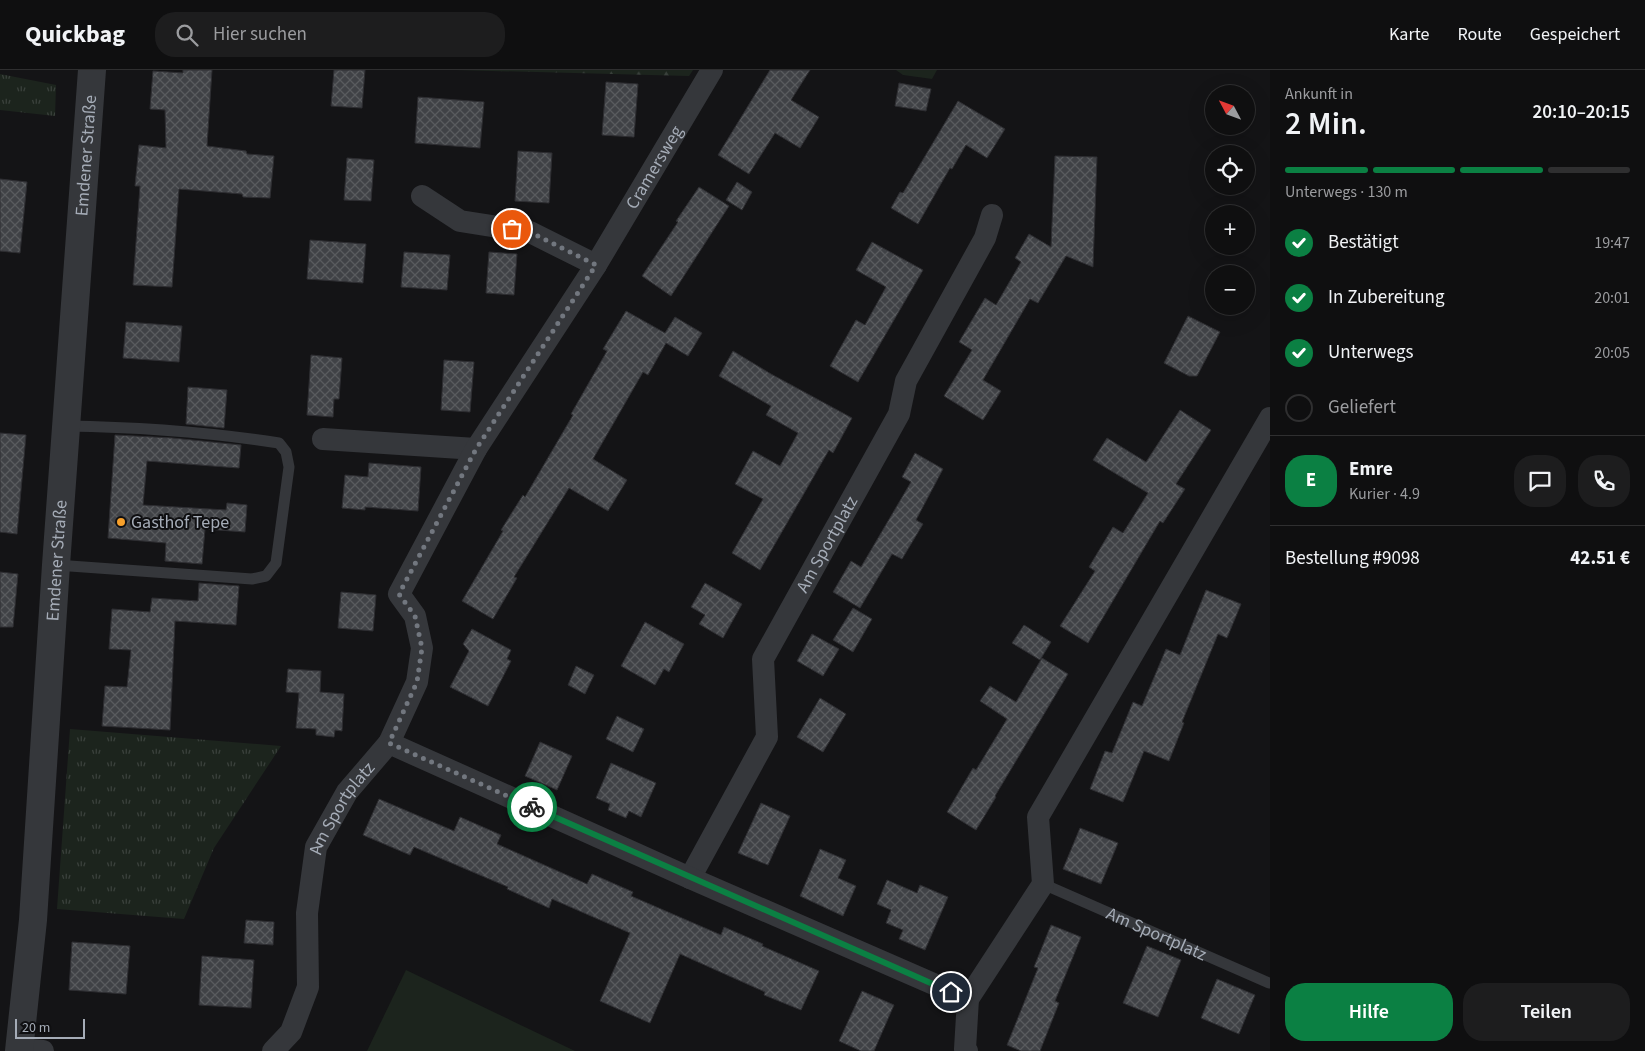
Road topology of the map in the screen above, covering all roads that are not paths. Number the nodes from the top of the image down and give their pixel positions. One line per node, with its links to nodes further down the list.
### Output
1 (92, 70): 7 (street, Emdener Straße)
2 (712, 70): 5 (street, Cramersweg)
3 (422, 196): 5 (street)
4 (992, 215): 12 (street, Am Sportplatz)
5 (596, 265): 9 (street, Cramersweg)
6 (1270, 418): 13 (street)
7 (66, 426): 10 (street, Emdener Straße); 10 (lane)
8 (323, 439): 9 (street)
9 (476, 449): 11 (street, Cramersweg)
10 (56, 565): 16 (street, Emdener Straße)
11 (389, 743): 12 (street, Am Sportplatz); 17 (street, Am Sportplatz)
12 (690, 878): 15 (street, Am Sportplatz)
13 (1043, 884): 14 (lane, Am Sportplatz); 15 (street)
14 (1269, 984)
15 (968, 999): 18 (street)
16 (27, 1050)
17 (273, 1051)
18 (967, 1051)

